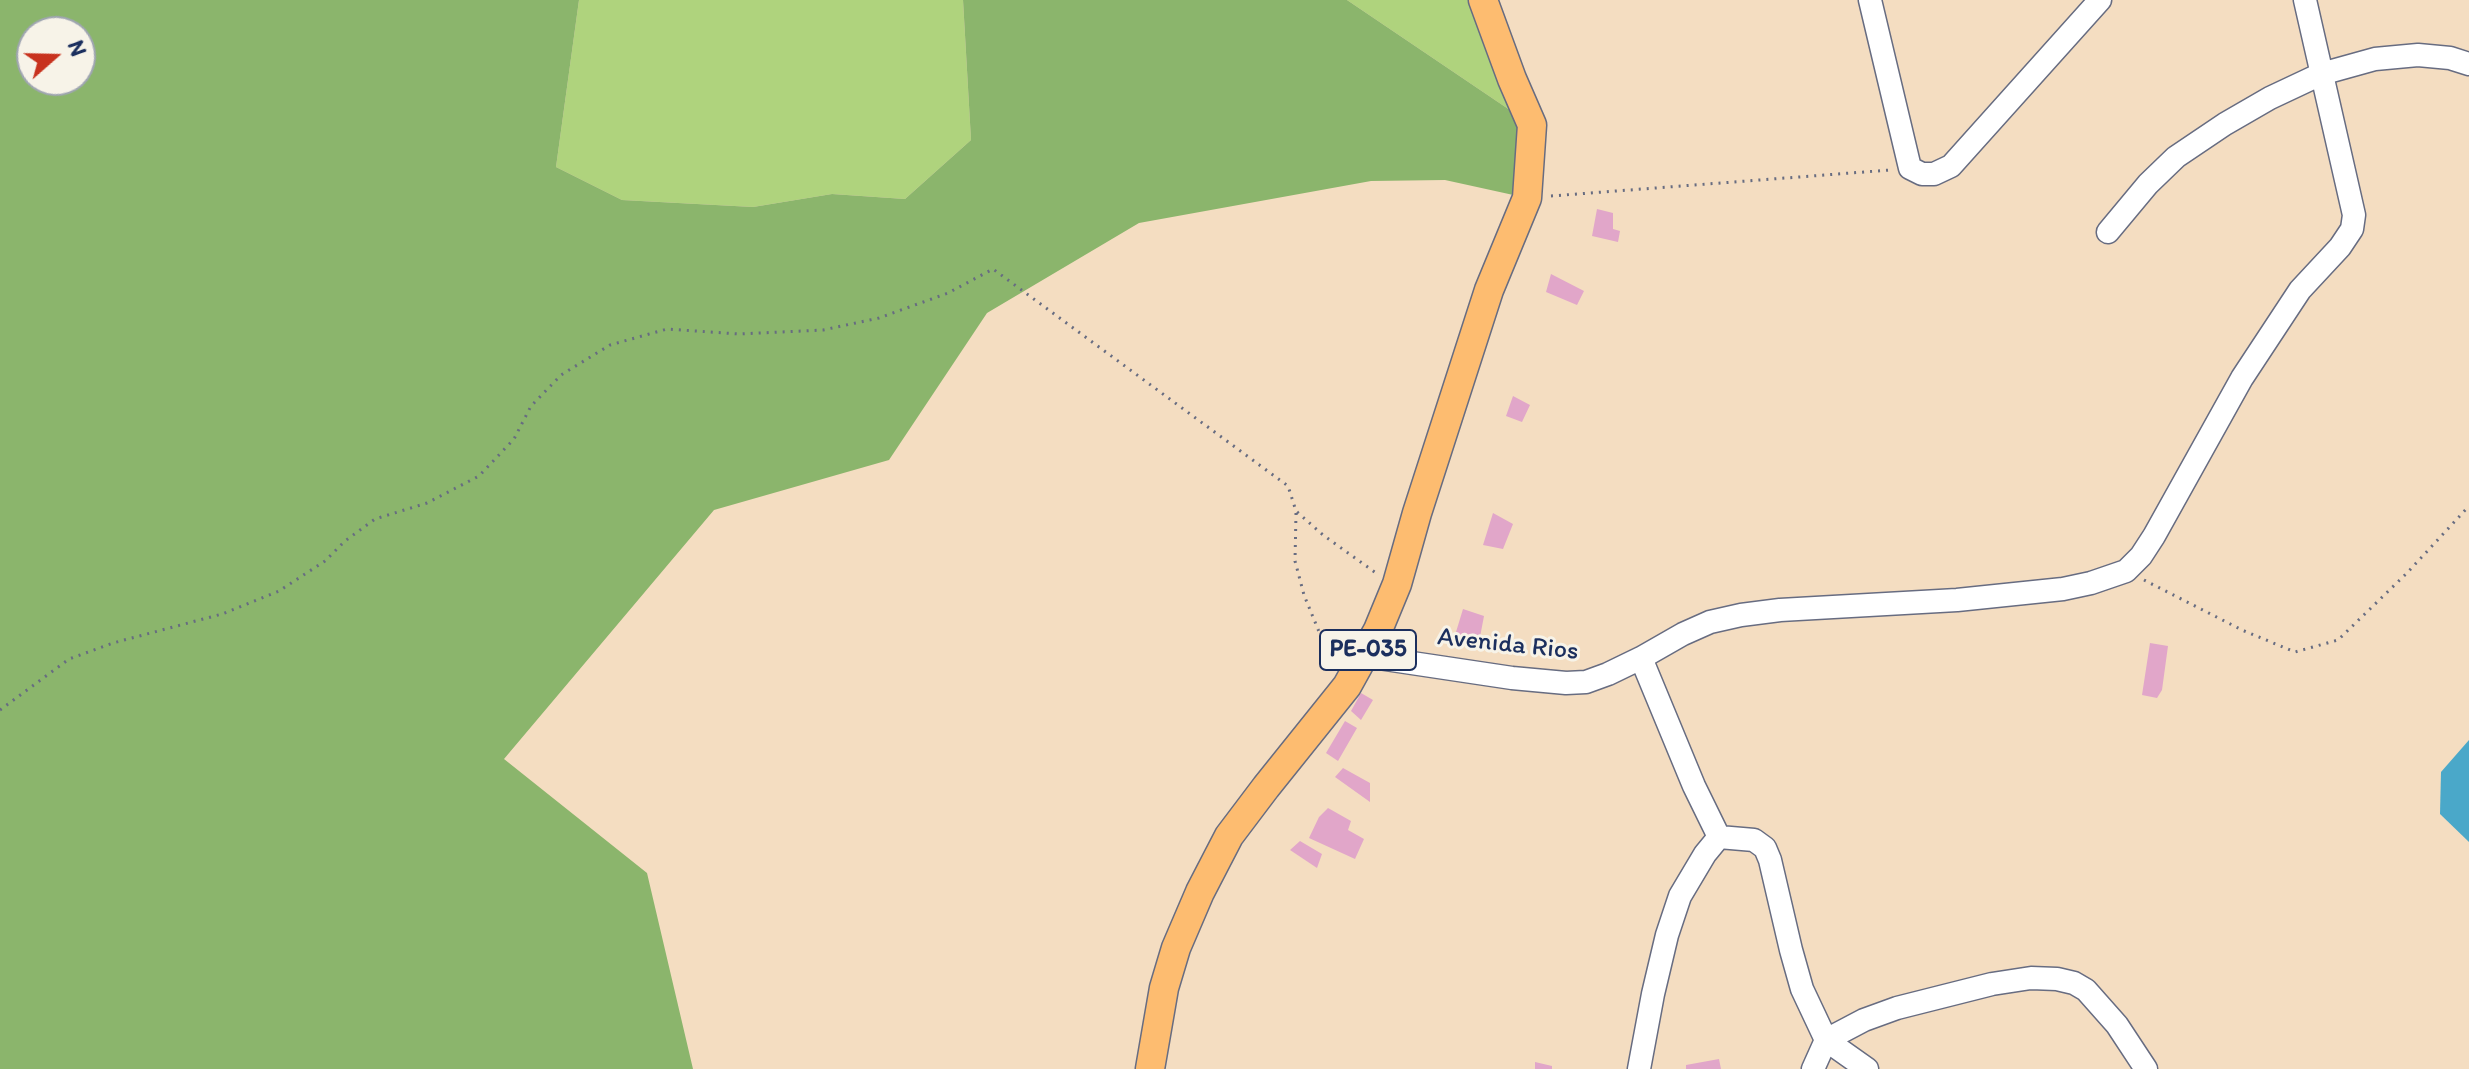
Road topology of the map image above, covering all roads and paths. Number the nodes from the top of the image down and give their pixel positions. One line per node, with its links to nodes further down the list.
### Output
1 (1483, 0): 8 (main road, PE-035)
2 (1870, 0): 7 (street)
3 (2100, 0): 7 (street)
4 (2305, 0): 6 (street)
5 (2469, 64): 6 (street)
6 (2321, 74): 9 (street); 12 (street)
7 (1910, 168): 8 (path)
8 (1527, 198): 13 (main road, PE-035)
9 (2108, 232)
10 (2469, 506): 12 (path)
11 (1296, 511): 13 (path); 16 (path); 17 (path)
12 (2126, 571): 15 (street, Avenida Rios)
13 (1397, 584): 14 (main road, PE-035)
14 (1365, 656): 15 (street, Avenida Rios); 16 (main road, PE-035)
15 (1641, 658): 18 (street)
16 (1347, 686): 20 (main road, PE-035)
17 (0, 710)
18 (1719, 837): 19 (street); 21 (street)
19 (1826, 1040): 22 (street); 23 (street); 24 (street)
20 (1150, 1069)
21 (1639, 1069)
22 (1813, 1069)
23 (1867, 1069)
24 (2146, 1069)

